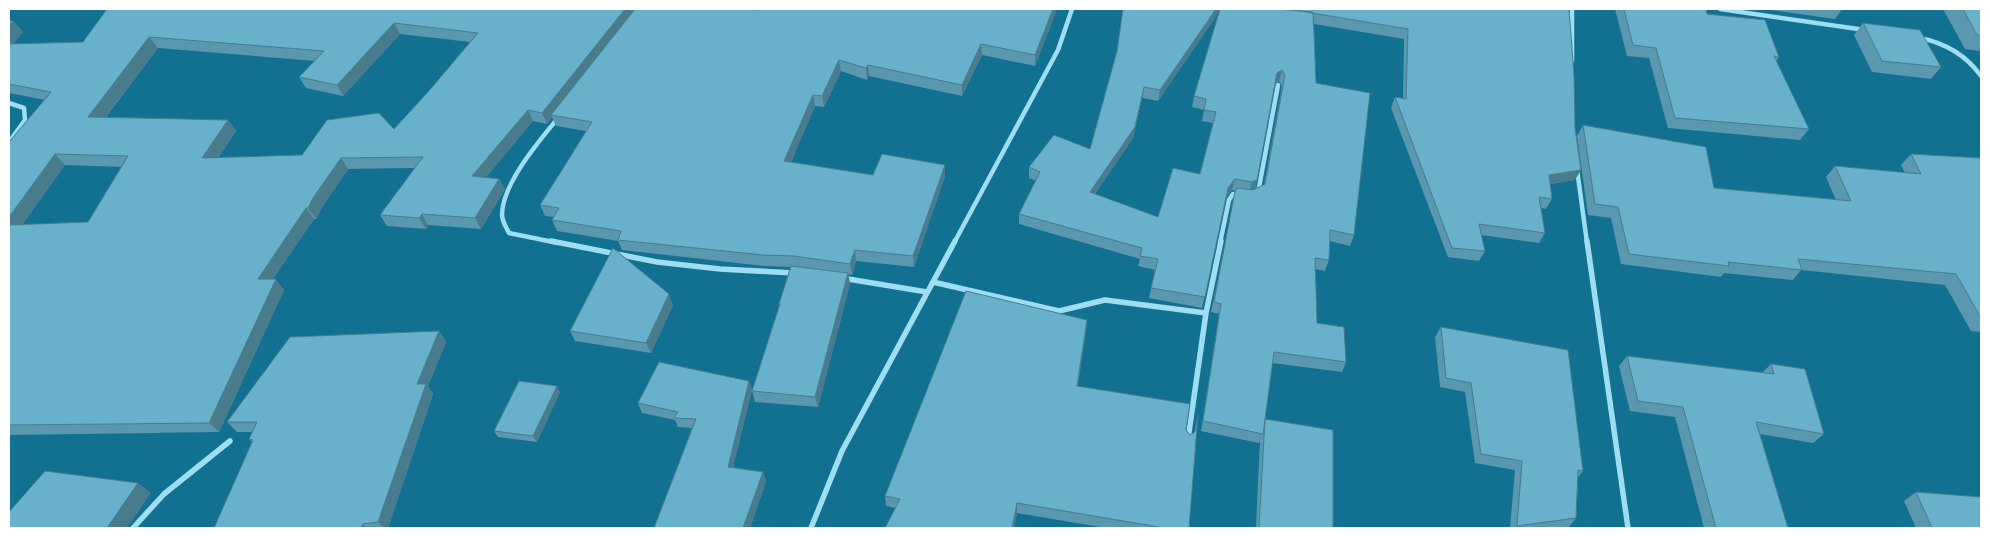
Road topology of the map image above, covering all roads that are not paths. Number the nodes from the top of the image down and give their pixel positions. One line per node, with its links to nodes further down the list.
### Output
1 (1072, 9): 17 (street)
2 (1572, 9): 6 (street)
3 (1720, 9): 4 (street)
4 (1866, 30)
5 (1915, 37): 7 (street)
6 (1572, 68)
7 (1981, 76)
8 (1278, 86): 13 (street)
9 (9, 103): 11 (street)
10 (564, 109): 15 (street)
11 (9, 142)
12 (1577, 167): 24 (street)
13 (1254, 197)
14 (1245, 198): 19 (street)
15 (803, 274)
16 (838, 278): 18 (street)
17 (932, 282): 18 (street); 19 (street)
18 (927, 292): 23 (street)
19 (1206, 313): 21 (street)
20 (230, 441): 22 (street)
21 (1188, 441)
22 (133, 528)
23 (811, 528)
24 (1628, 528)

